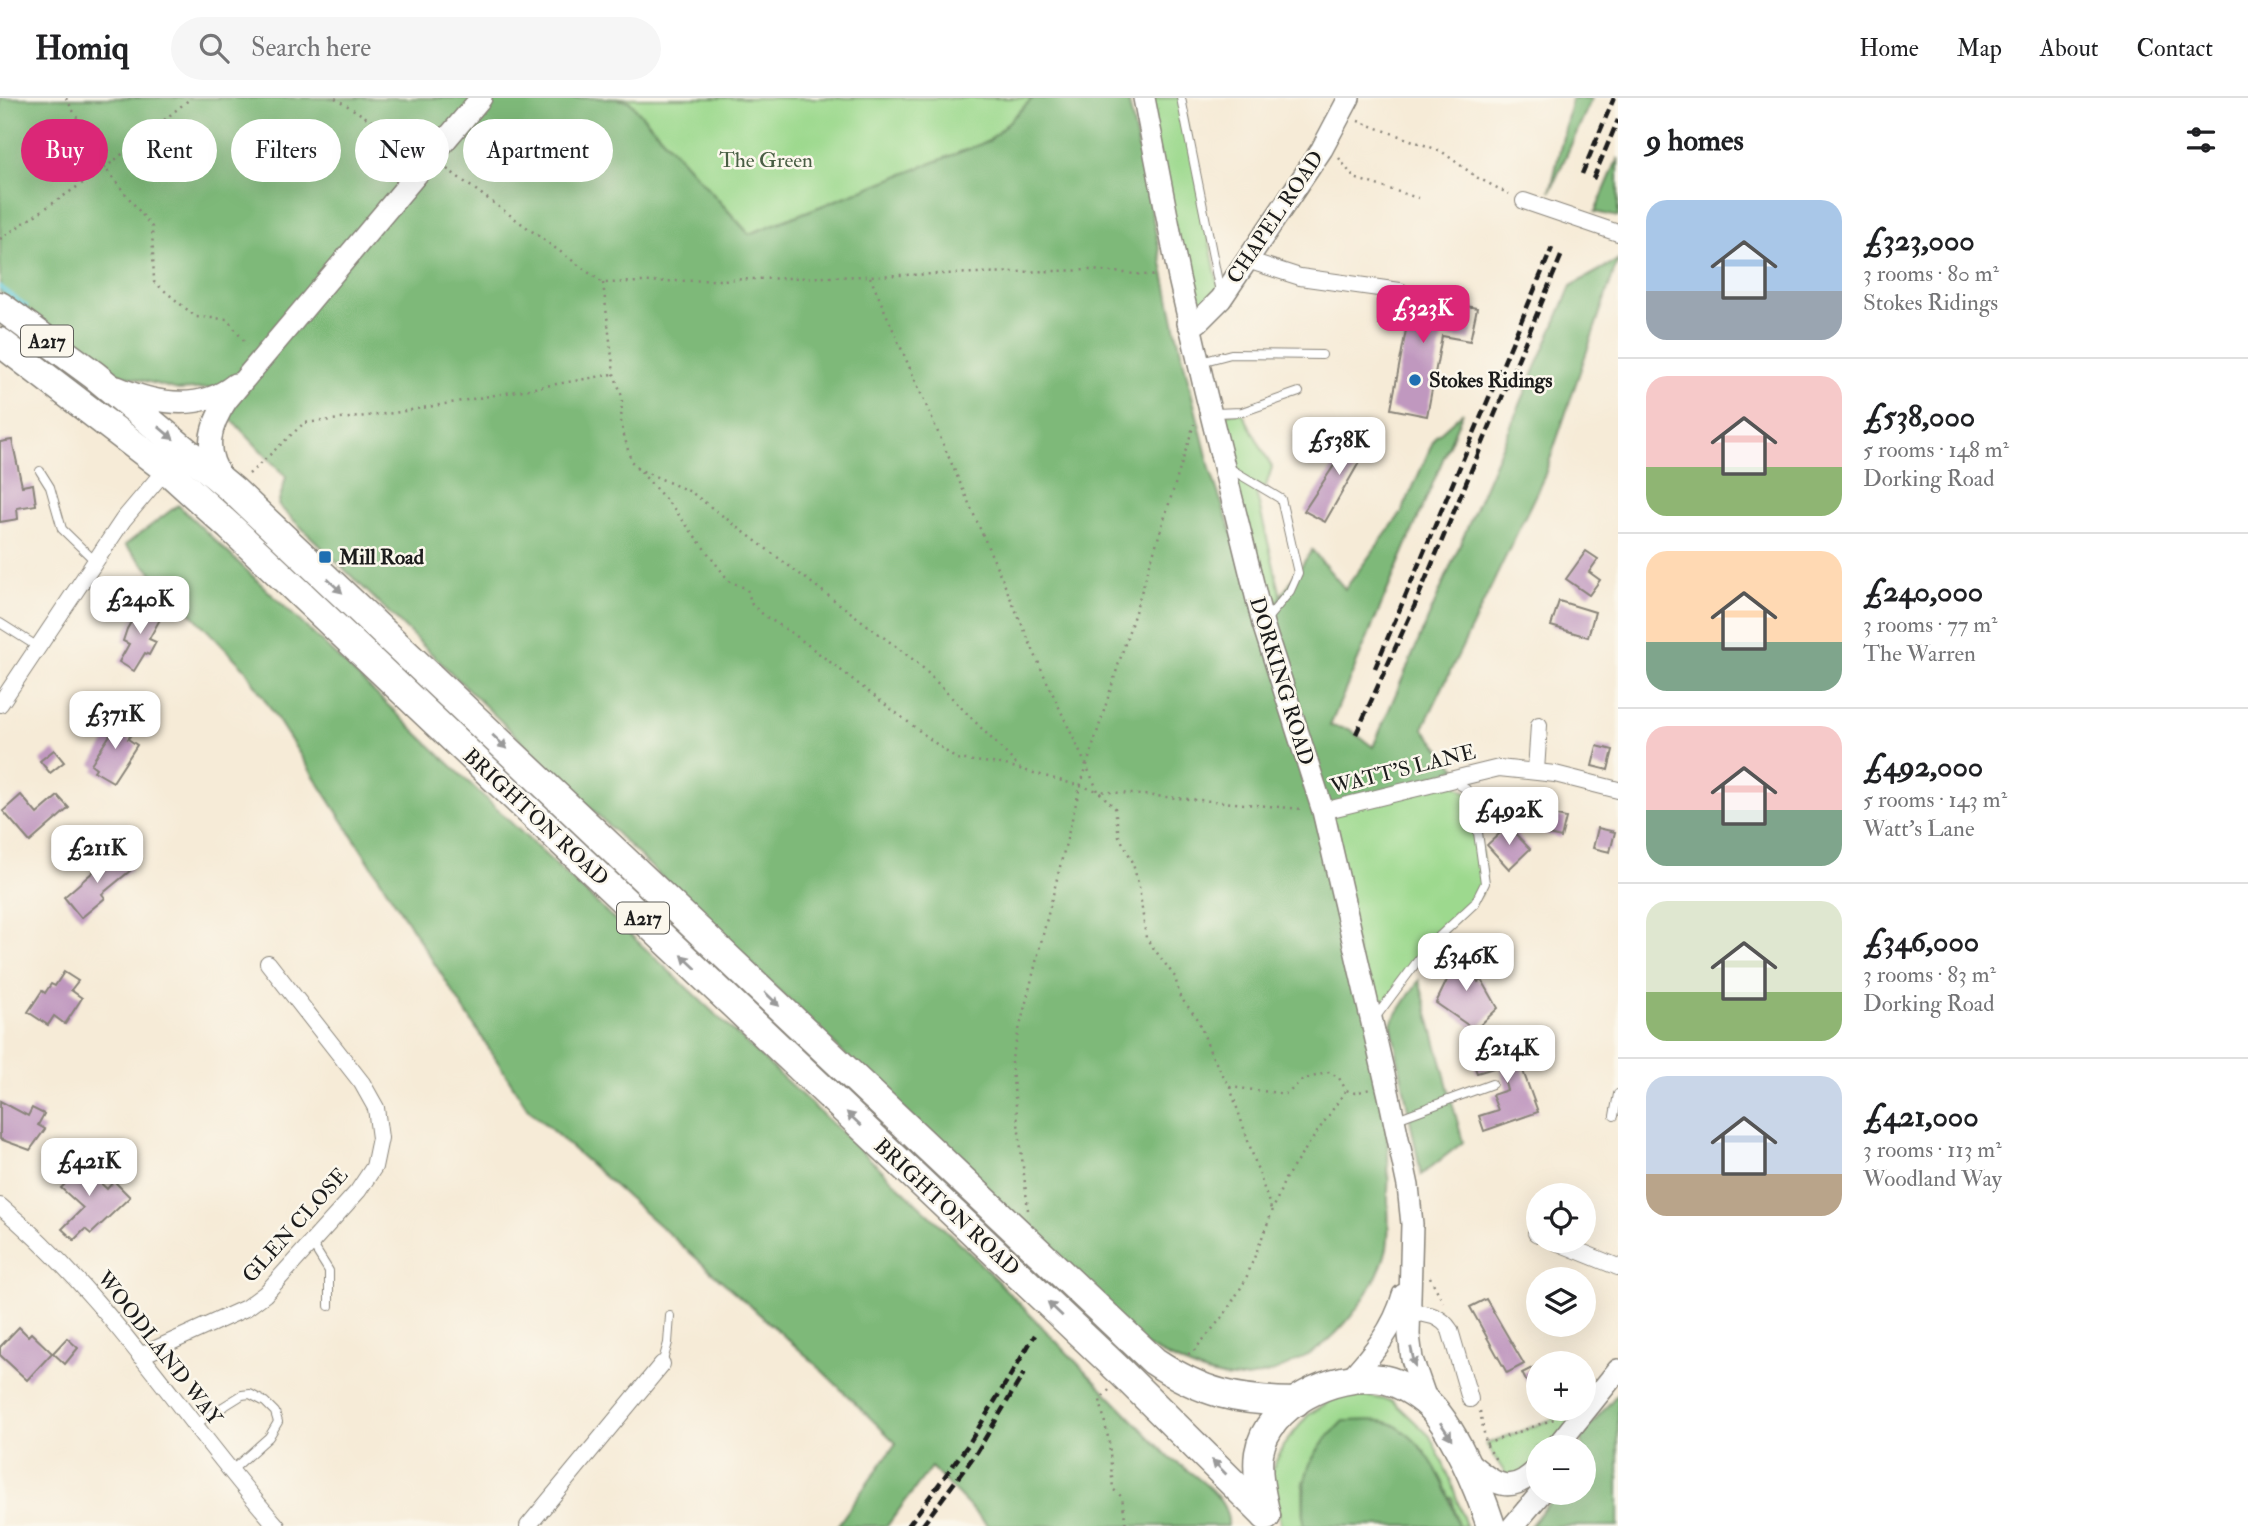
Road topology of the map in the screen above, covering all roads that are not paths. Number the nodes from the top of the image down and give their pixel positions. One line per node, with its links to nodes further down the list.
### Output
1 (481, 98): 15 (main road)
2 (1144, 98): 11 (main road, DORKING ROAD)
3 (1181, 98): 9 (lane)
4 (1346, 106): 7 (main road, CHAPEL ROAD)
5 (1524, 201): 6 (street)
6 (1618, 233)
7 (1247, 260): 8 (street); 9 (main road, CHAPEL ROAD)
8 (1400, 291)
9 (1221, 299): 11 (main road, CHAPEL ROAD)
10 (0, 306): 16 (highway, BRIGHTON ROAD / A217)
11 (1188, 323): 14 (main road, DORKING ROAD)
12 (0, 342): 20 (highway, BRIGHTON ROAD / A217)
13 (1322, 355): 14 (lane)
14 (1198, 363): 18 (main road, DORKING ROAD)
15 (253, 367): 16 (main road); 22 (main road)
16 (94, 375): 22 (highway, BRIGHTON ROAD / A217, one-way to 22)
17 (1299, 392): 18 (lane)
18 (1211, 414): 19 (main road, DORKING ROAD)
19 (1224, 464): 25 (main road, DORKING ROAD); 25 (lane)
20 (166, 469): 23 (street); 60 (highway, BRIGHTON ROAD / A217, one-way to 20)
21 (40, 471): 23 (lane)
22 (231, 488): 52 (highway, BRIGHTON ROAD / A217, one-way to 52)
23 (95, 561): 26 (street)
24 (0, 624): 26 (lane)
25 (1263, 624): 32 (main road, DORKING ROAD)
26 (38, 647): 27 (street)
27 (0, 704)
28 (1539, 725): 29 (street)
29 (1536, 771): 30 (street, WATT'S LANE); 31 (street, WATT'S LANE)
30 (1450, 780): 32 (street, WATT'S LANE); 34 (lane)
31 (1618, 790)
32 (1322, 811): 34 (main road, DORKING ROAD)
33 (268, 963): 40 (street, GLEN CLOSE)
34 (1372, 1021): 38 (main road, DORKING ROAD)
35 (1492, 1084): 38 (lane)
36 (1618, 1094): 37 (lane)
37 (1614, 1116)
38 (1394, 1120): 42 (main road, DORKING ROAD)
39 (0, 1206): 47 (street, WOODLAND WAY)
40 (311, 1242): 44 (lane); 47 (street, GLEN CLOSE)
41 (1584, 1253): 43 (street)
42 (1410, 1265): 45 (main road, DORKING ROAD); 50 (main road, DORKING ROAD)
43 (1618, 1267)
44 (329, 1306)
45 (1408, 1312): 51 (street); 53 (main road, DORKING ROAD, one-way to 53)
46 (670, 1316): 48 (lane)
47 (140, 1356): 54 (street, WOODLAND WAY)
48 (662, 1364): 62 (street)
49 (1618, 1370): 55 (main road)
50 (1348, 1381): 52 (highway); 53 (highway)
51 (1470, 1399)
52 (1296, 1402): 60 (highway)
53 (1427, 1402): 56 (highway, one-way to 56)
54 (194, 1425): 57 (street, WOODLAND WAY); 57 (lane)
55 (1563, 1435)
56 (1476, 1452): 58 (main road); 63 (highway)
57 (231, 1471): 61 (street, WOODLAND WAY)
58 (1526, 1476)
59 (1531, 1505): 64 (main road)
60 (1268, 1523)
61 (277, 1526)
62 (528, 1526)
63 (1491, 1526)
64 (1513, 1526)

